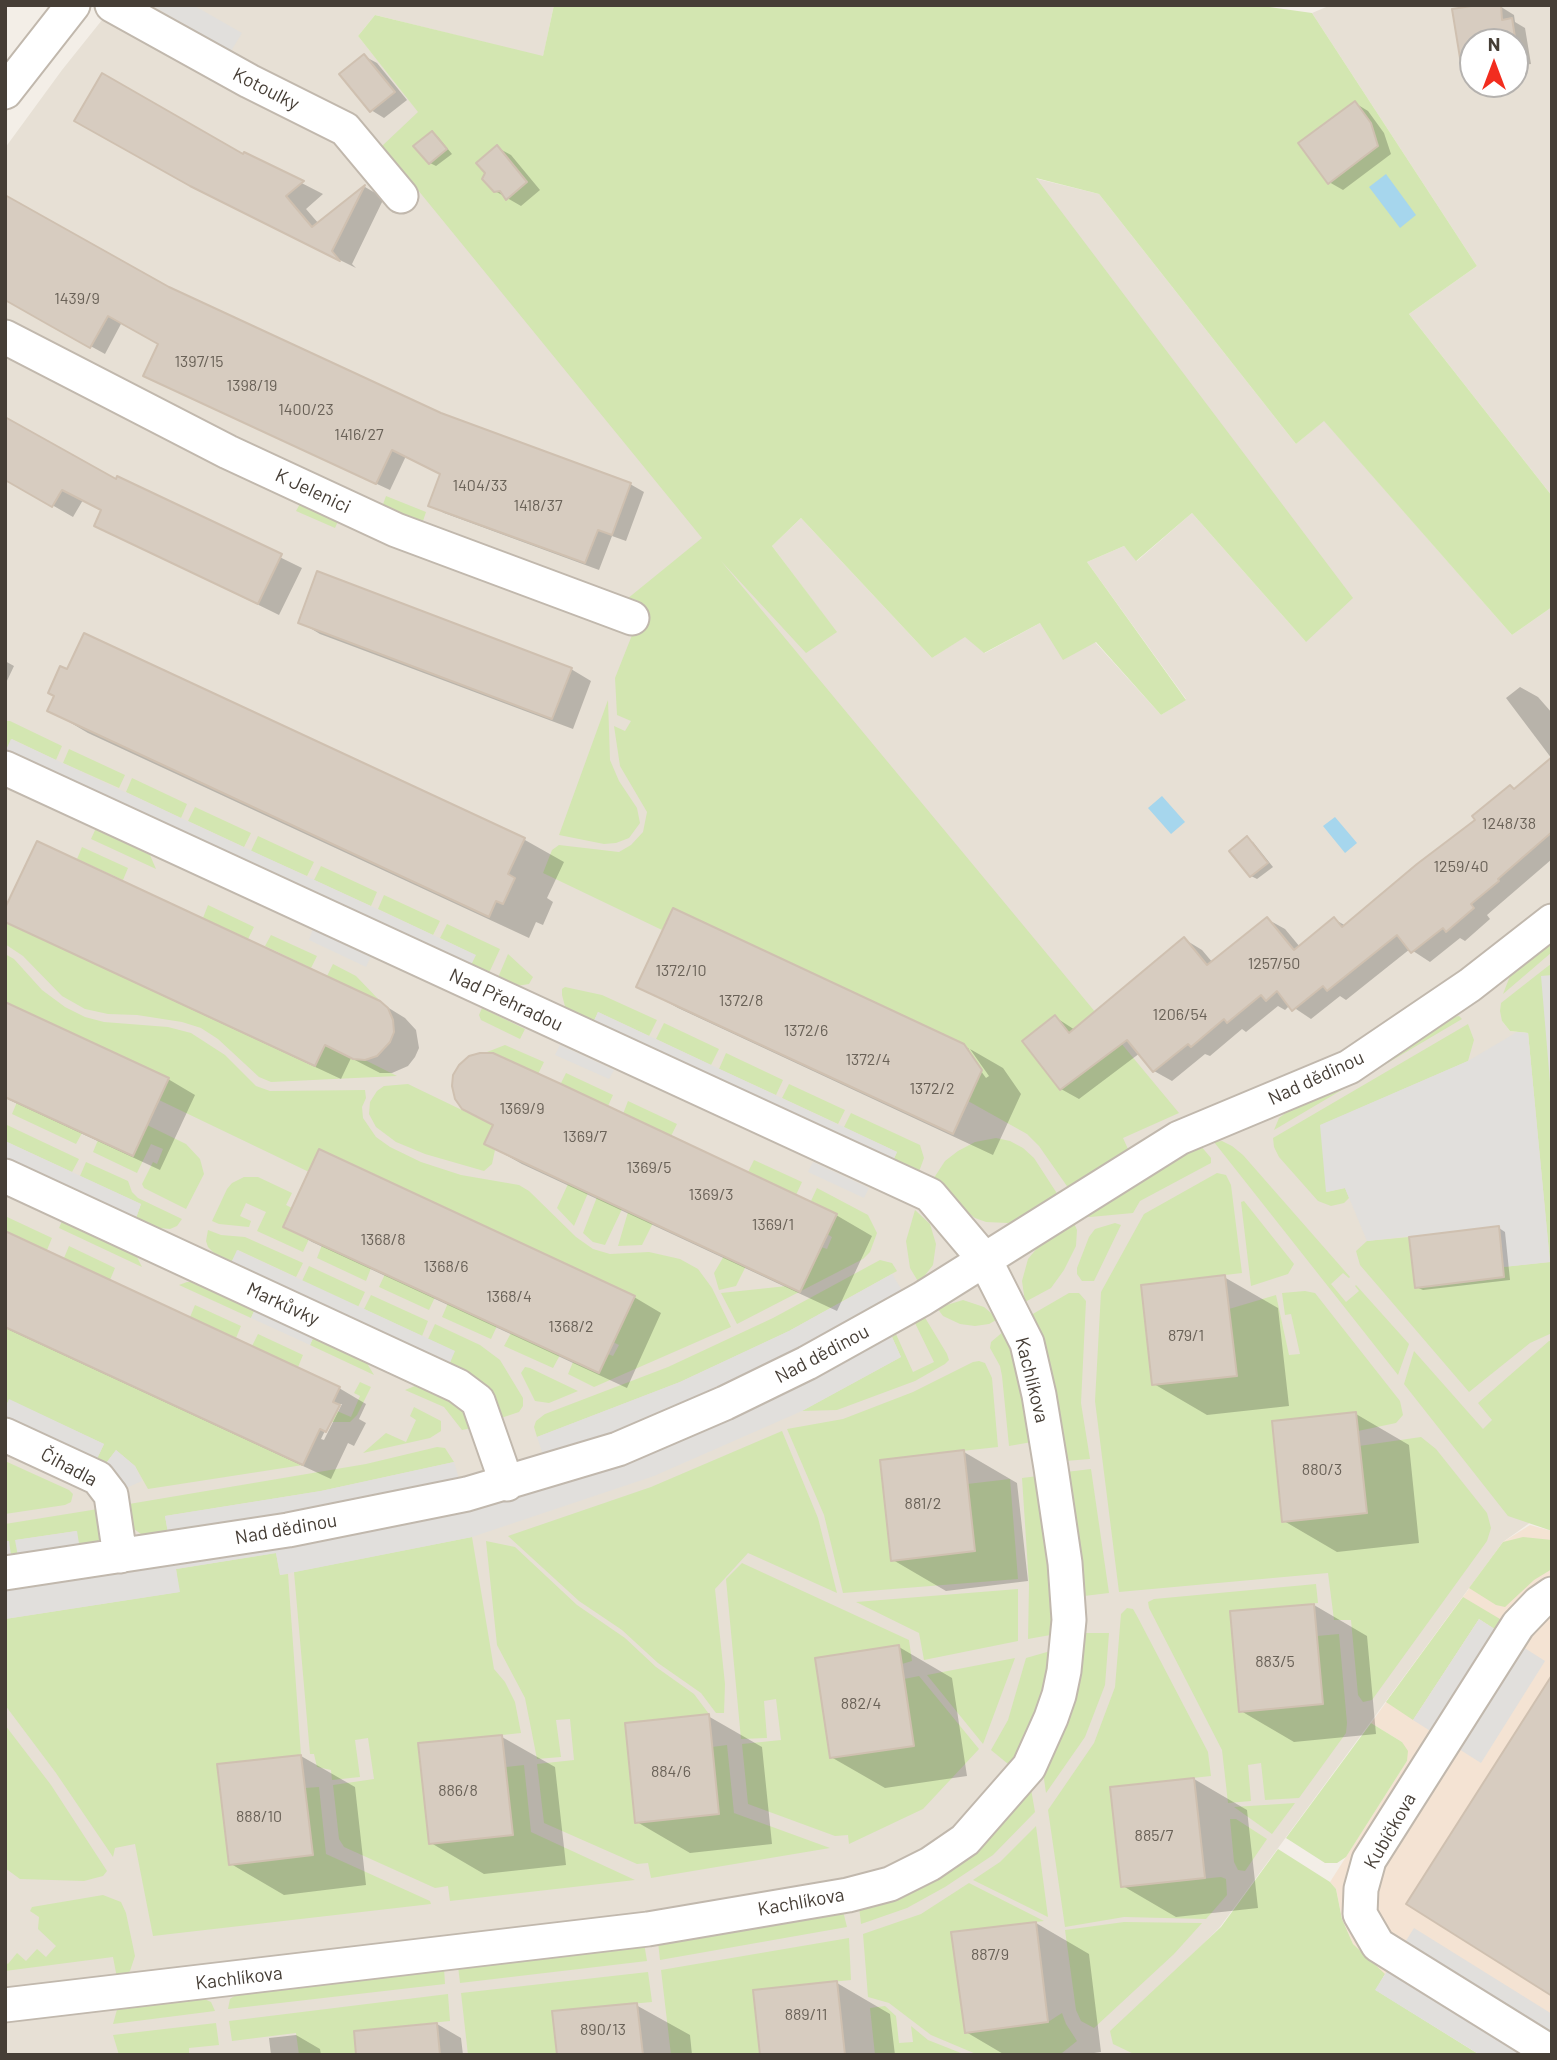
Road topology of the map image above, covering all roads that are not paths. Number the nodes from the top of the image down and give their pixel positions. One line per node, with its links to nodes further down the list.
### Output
1 (73, 5): 3 (street)
2 (112, 5): 4 (street, Kotoulky)
3 (5, 92)
4 (401, 196)
5 (5, 337): 6 (street, K Jelenici)
6 (632, 618)
7 (5, 768): 10 (street, Nad Přehradou)
8 (1552, 921): 10 (street, Nad dědinou)
9 (5, 1175): 12 (street, Markůvky)
10 (985, 1260): 12 (street, Nad dědinou); 16 (street, Kachlíkova)
11 (5, 1435): 13 (street, Čihadla)
12 (507, 1484): 13 (street, Nad dědinou)
13 (120, 1556): 14 (street, Nad dědinou)
14 (5, 1573)
15 (1552, 1594): 17 (street, Kubíčkova)
16 (5, 2005)
17 (1552, 2053)

